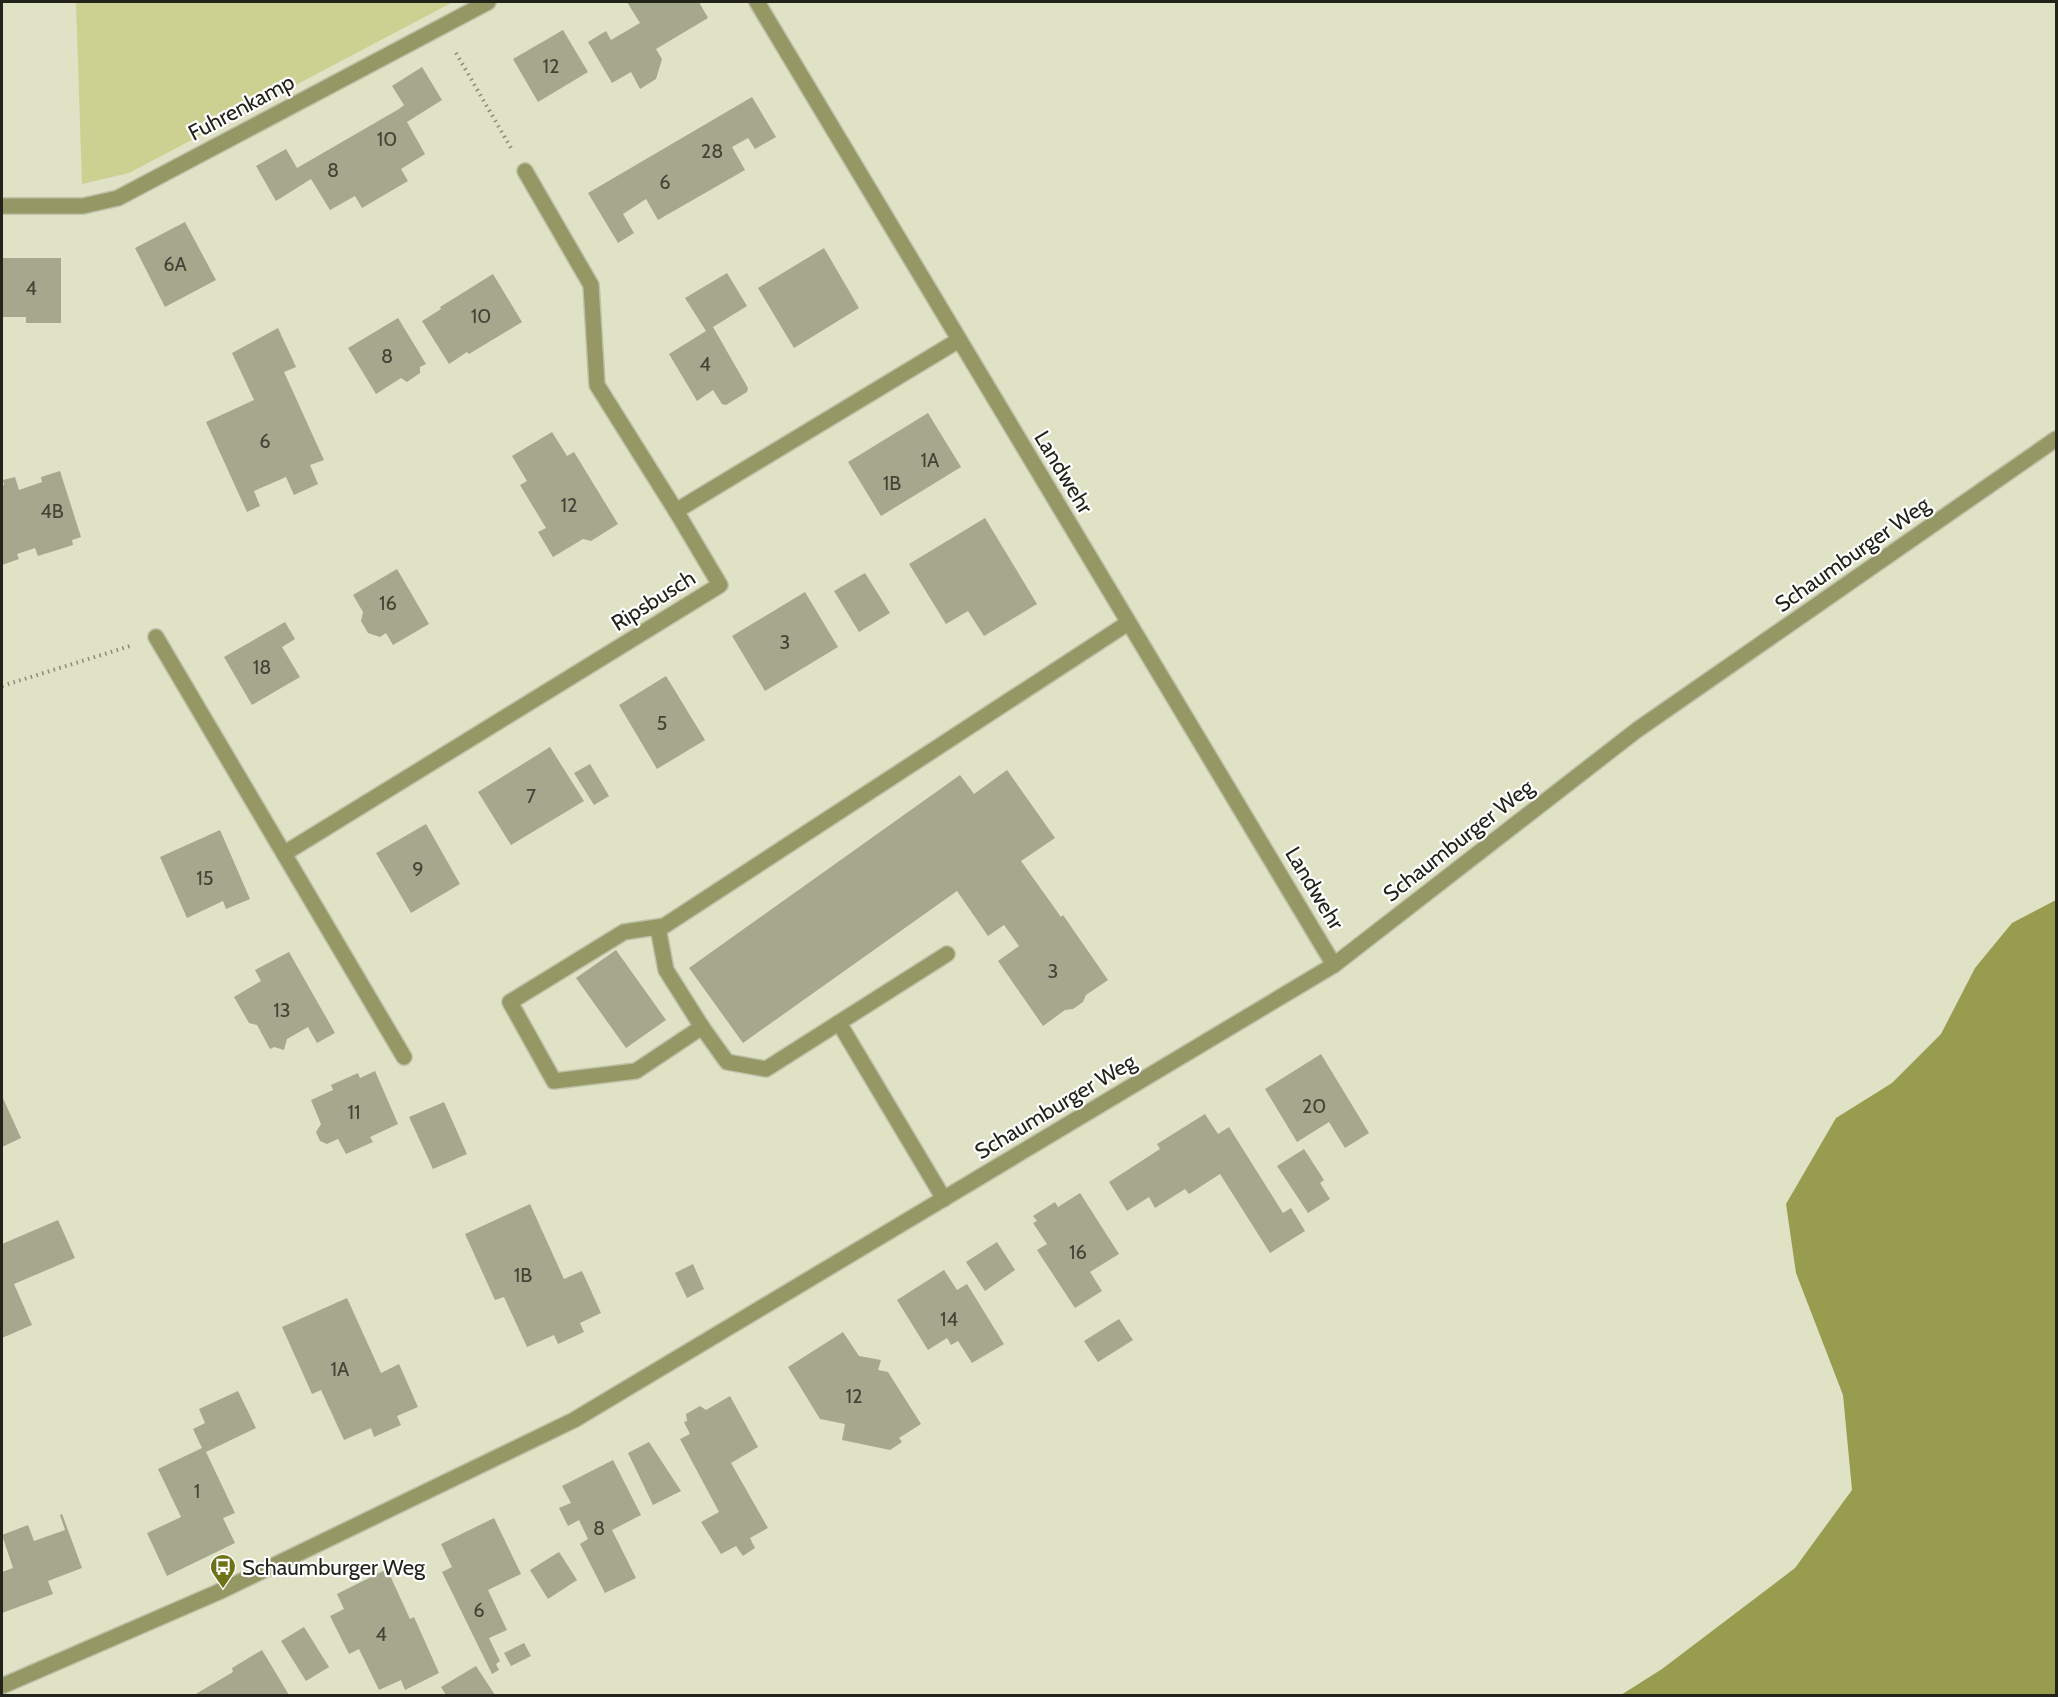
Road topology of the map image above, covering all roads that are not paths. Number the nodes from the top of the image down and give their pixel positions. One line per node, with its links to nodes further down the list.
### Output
1 (488, 2): 4 (street, Fuhrenkamp)
2 (757, 2): 5 (street, Landwehr)
3 (525, 171): 7 (street)
4 (2, 207)
5 (959, 340): 7 (street); 8 (street, Landwehr)
6 (2056, 439): 13 (street, Schaumburger Weg)
7 (676, 511): 10 (street, Ripsbusch)
8 (1128, 622): 11 (street); 13 (street, Landwehr)
9 (156, 637): 10 (street)
10 (285, 853): 16 (street)
11 (658, 928): 15 (street); 15 (street)
12 (947, 954): 14 (street)
13 (1334, 965): 17 (street, Schaumburger Weg)
14 (839, 1023): 15 (street); 17 (street)
15 (702, 1027)
16 (404, 1057)
17 (944, 1199): 18 (street, Schaumburger Weg)
18 (2, 1686)

